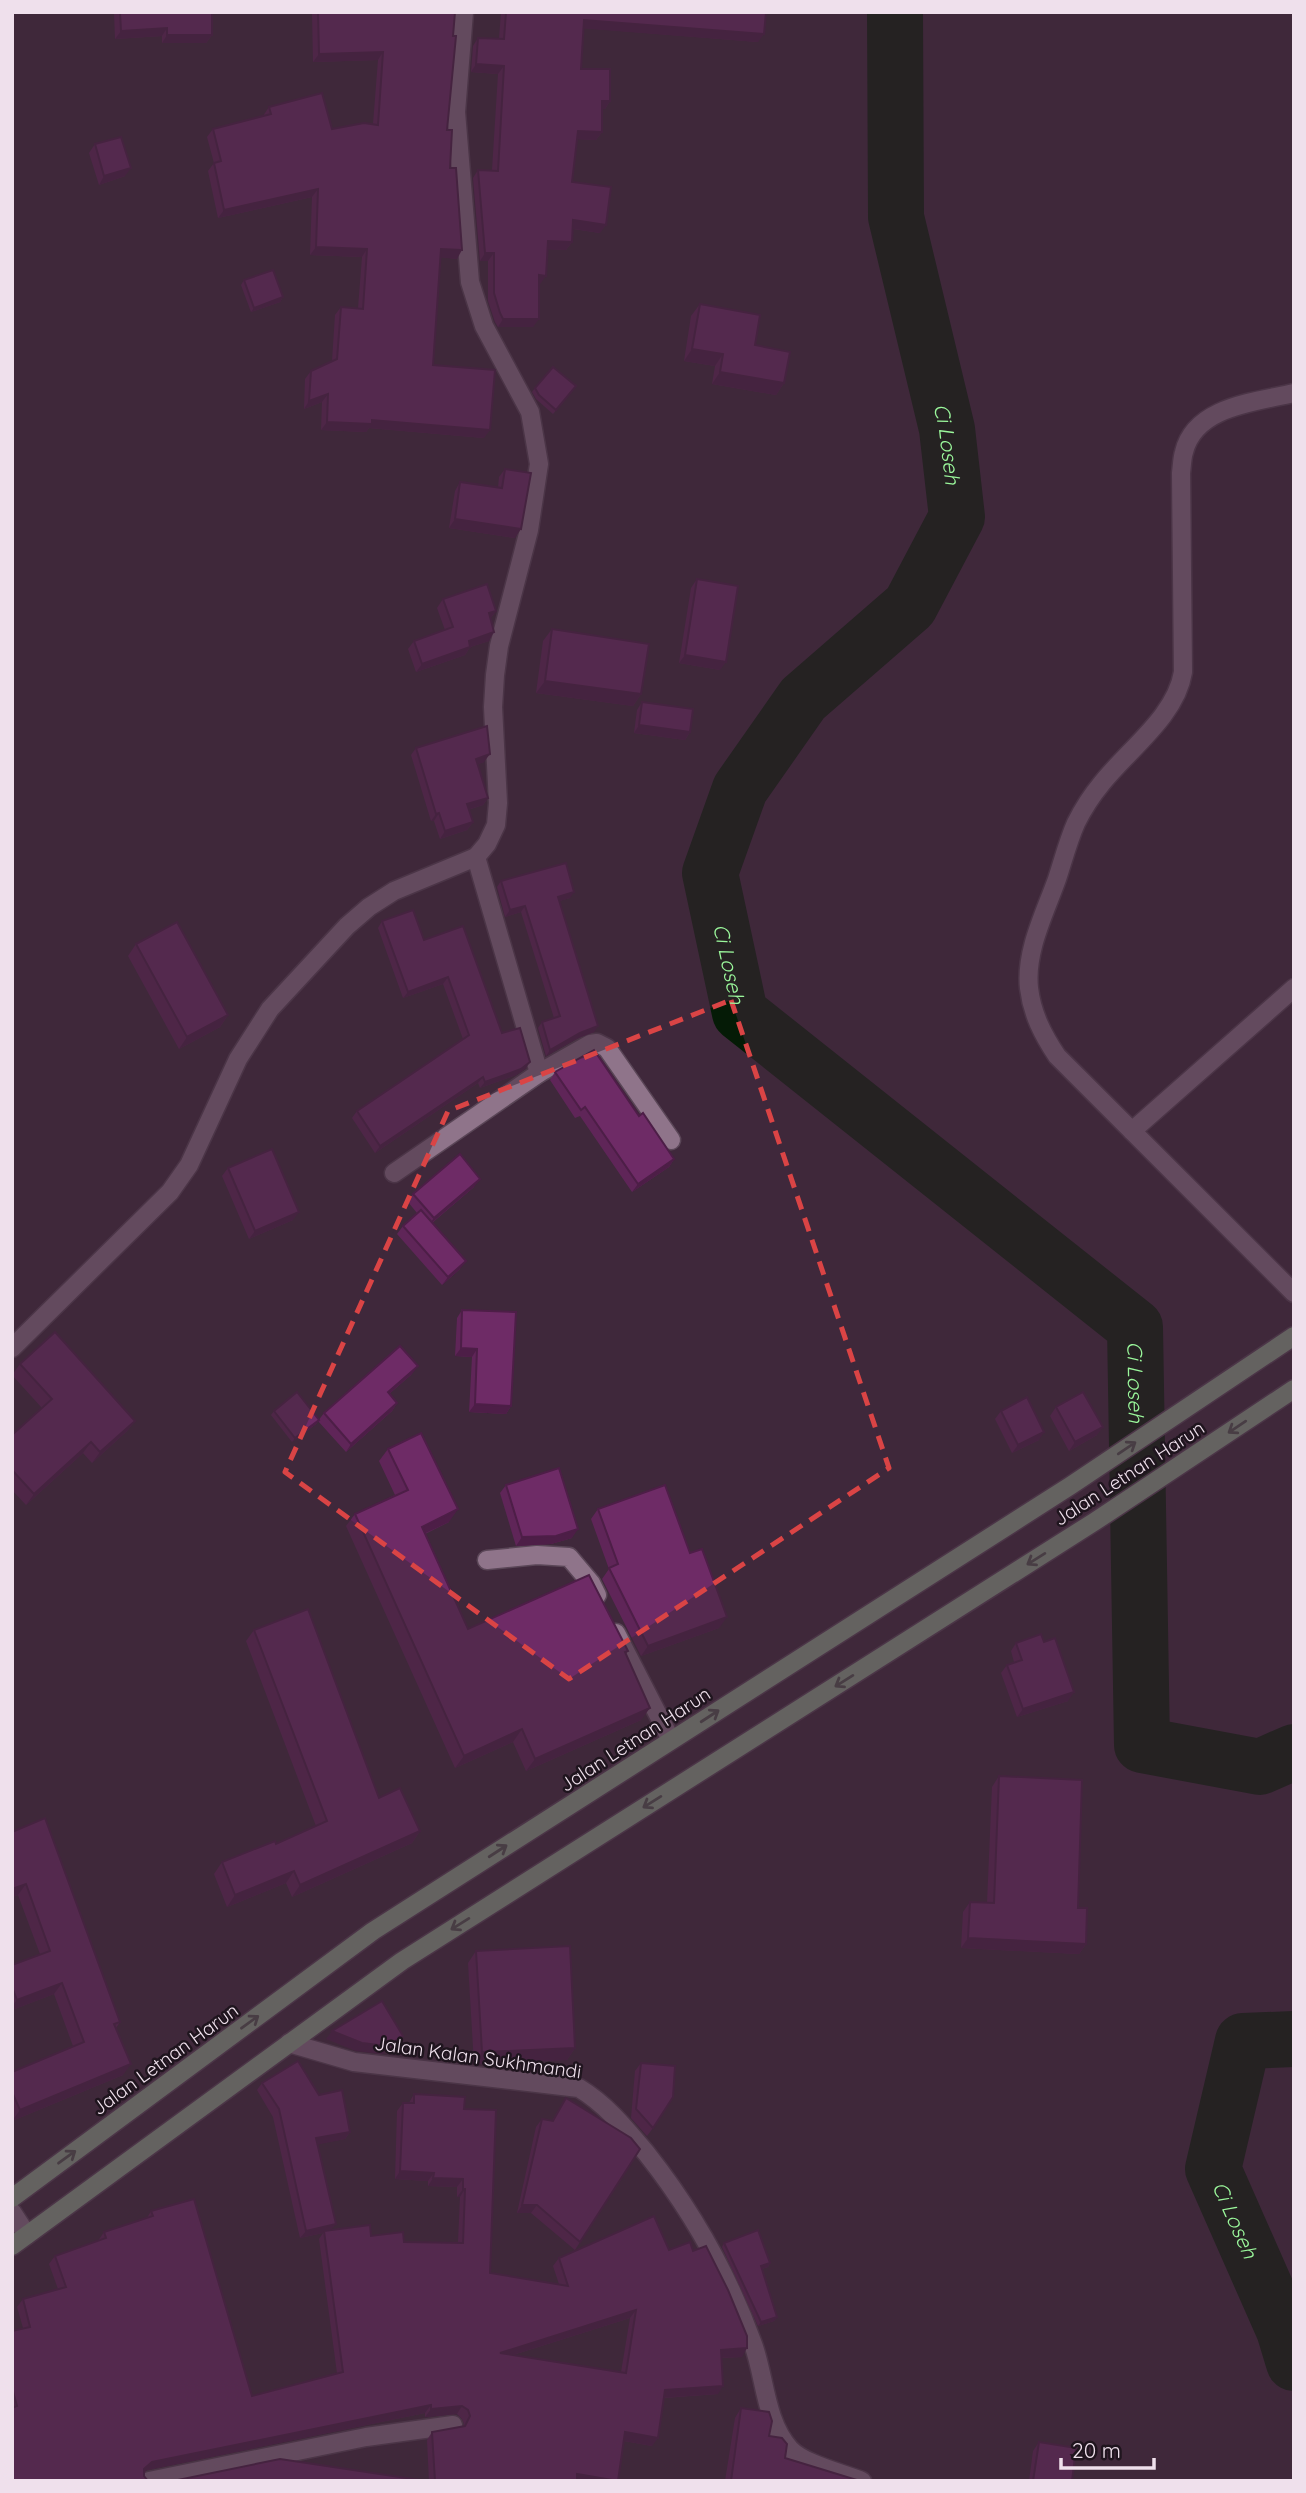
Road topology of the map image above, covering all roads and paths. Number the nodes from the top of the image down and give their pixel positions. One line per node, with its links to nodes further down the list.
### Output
1 (464, 12): 3 (street)
2 (1294, 393): 6 (street)
3 (476, 858): 5 (street); 11 (street)
4 (1294, 988): 6 (street)
5 (539, 1073): 7 (street); 8 (street)
6 (1132, 1131): 9 (street)
7 (671, 1140)
8 (394, 1173)
9 (1294, 1293)
10 (1294, 1336): 14 (main road, Jalan Letnan Harun, one-way to 10)
11 (12, 1348)
12 (1294, 1389): 15 (main road, Jalan Letnan Harun, one-way to 15)
13 (487, 1560): 14 (street)
14 (671, 1740): 16 (main road, Jalan Letnan Harun, one-way to 14)
15 (289, 2043): 18 (main road, Jalan Letnan Harun); 22 (street, Jalan Kalan Sukhmandi)
16 (12, 2198)
17 (12, 2212): 18 (street)
18 (27, 2235): 19 (main road, Jalan Letnan Harun)
19 (12, 2246)
20 (453, 2425): 21 (street)
21 (149, 2481)
22 (862, 2481)

